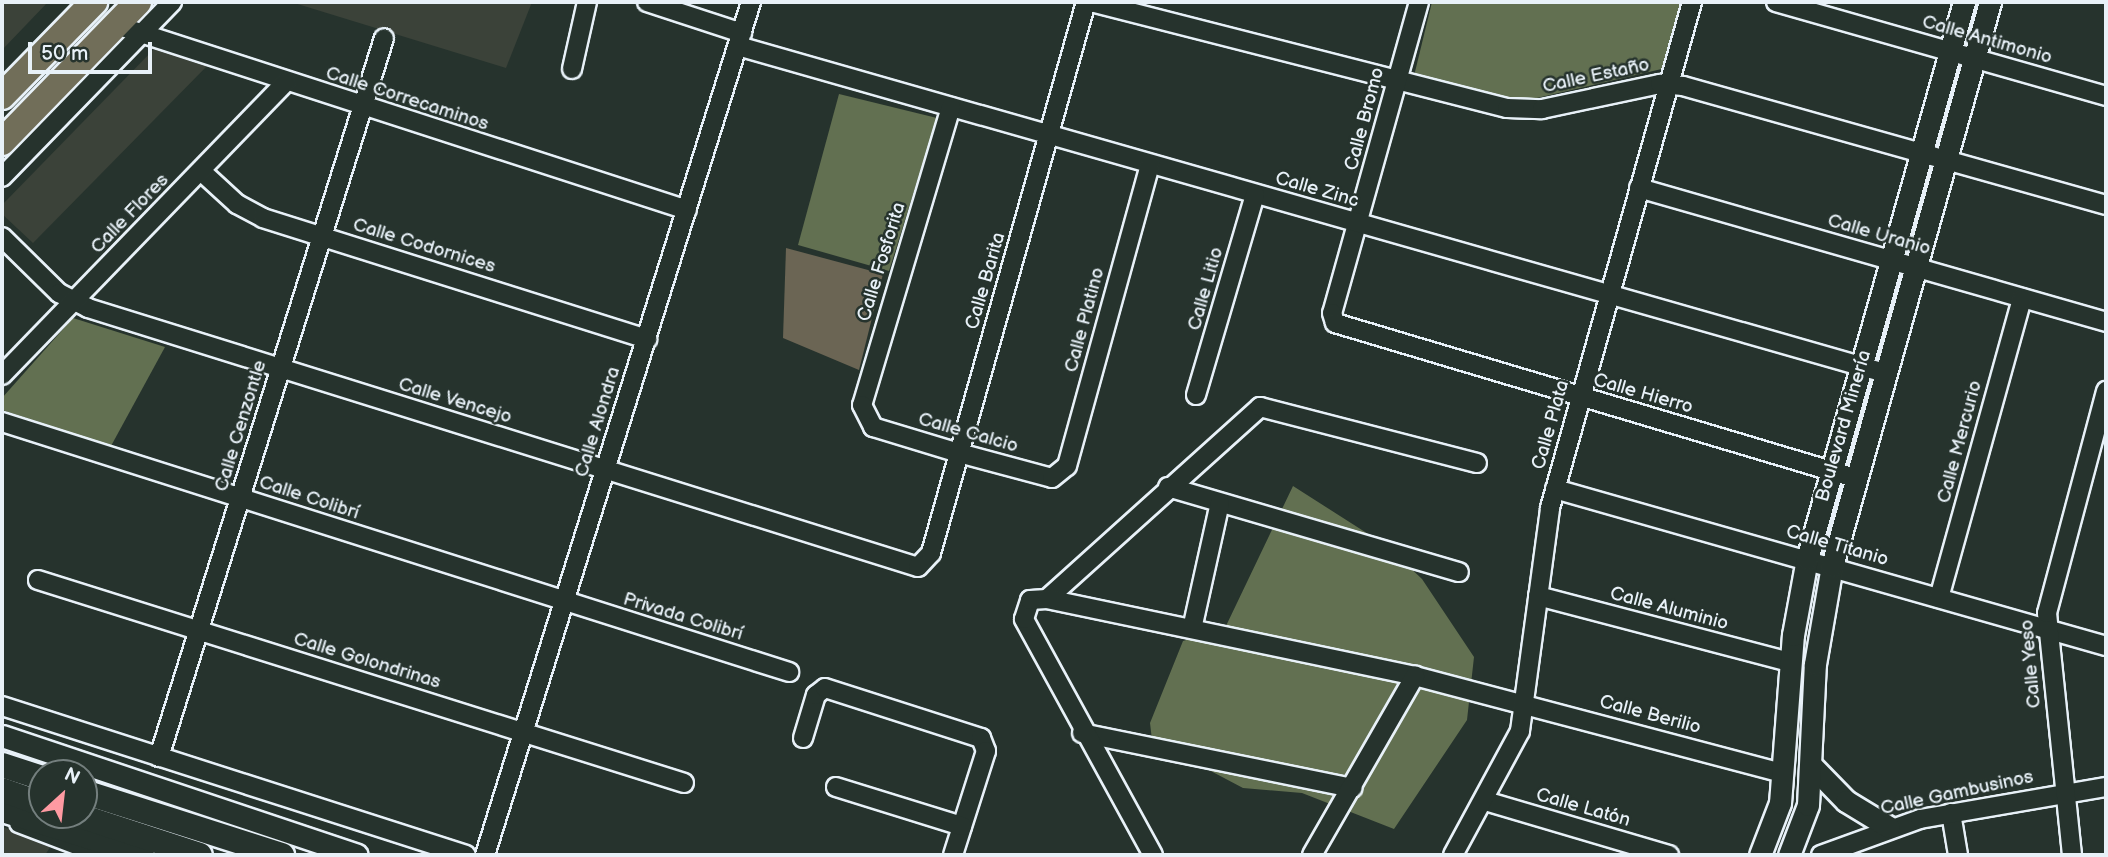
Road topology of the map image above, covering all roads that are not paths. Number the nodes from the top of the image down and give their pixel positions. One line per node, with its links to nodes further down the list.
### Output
1 (94, 2): 24 (main road)
2 (138, 2): 14 (main road)
3 (172, 2): 15 (street)
4 (587, 2): 20 (street)
5 (647, 2): 17 (street, Calle Zinc)
6 (751, 2): 17 (street, Calle Alondra)
7 (1086, 2): 28 (street, Calle Barita)
8 (1091, 2): 21 (street, Calle Estaño)
9 (1419, 2): 21 (street, Calle Bromo)
10 (1692, 2): 23 (street, Calle Plata)
11 (1776, 2): 18 (street, Calle Antimonio)
12 (1964, 2): 18 (street, Boulevard Minería)
13 (1990, 2): 19 (street, Boulevard Minería)
14 (116, 24): 15 (street, Calle Correcaminos); 29 (main road)
15 (141, 33): 22 (street, Calle Correcaminos); 34 (street)
16 (384, 38): 26 (street, Calle Cenzontle)
17 (740, 39): 27 (street, Calle Zinc); 38 (street, Calle Alondra)
18 (1950, 51): 19 (street, Calle Antimonio); 30 (street, Boulevard Minería)
19 (1974, 58): 25 (street, Calle Antimonio); 31 (street, Boulevard Minería)
20 (572, 69)
21 (1397, 81): 23 (street, Calle Estaño); 39 (street, Calle Bromo)
22 (286, 82): 26 (street, Calle Correcaminos); 33 (street, Calle Flores)
23 (1669, 84): 30 (street, Calle Estaño); 35 (street, Calle Plata)
24 (2, 96)
25 (2106, 96)
26 (363, 107): 38 (street, Calle Correcaminos); 41 (street, Calle Cenzontle)
27 (951, 107): 28 (street, Calle Zinc); 58 (street, Calle Fosforita)
28 (1049, 135): 32 (street, Calle Zinc); 59 (street, Calle Barita)
29 (2, 142)
30 (1922, 153): 31 (street, Calle Estaño); 42 (street, Boulevard Minería)
31 (1946, 160): 37 (street, Calle Estaño); 43 (street, Boulevard Minería)
32 (1150, 164): 36 (street, Calle Zinc); 63 (street, Calle Platino)
33 (201, 171): 41 (street, Calle Codornices); 46 (street, Calle Flores)
34 (2, 177)
35 (1639, 188): 42 (street, Calle Uranio); 44 (street, Calle Plata)
36 (1255, 194): 39 (street, Calle Zinc); 55 (street, Calle Litio)
37 (2106, 205)
38 (687, 210): 49 (street, Calle Alondra)
39 (1358, 223): 44 (street, Calle Zinc); 48 (street, Calle Bromo)
40 (2, 237): 46 (street, Calle Vencejo)
41 (323, 237): 49 (street, Calle Codornices); 51 (street, Calle Cenzontle)
42 (1892, 260): 43 (street, Calle Uranio); 50 (street, Boulevard Minería)
43 (1916, 267): 45 (street, Calle Uranio); 52 (street, Boulevard Minería)
44 (1609, 295): 50 (street, Calle Zinc); 56 (street, Calle Plata)
45 (2022, 298): 47 (street, Calle Uranio); 75 (street, Calle Mercurio)
46 (73, 303): 51 (street, Calle Vencejo); 53 (street, Calle Flores)
47 (2106, 322)
48 (1338, 326): 56 (street, Calle Hierro)
49 (647, 339): 61 (street, Calle Alondra)
50 (1861, 367): 52 (street, Calle Zinc); 62 (street, Boulevard Minería)
51 (281, 369): 61 (street, Calle Vencejo); 67 (street, Calle Cenzontle)
52 (1885, 373): 64 (street, Boulevard Minería)
53 (2, 374)
54 (2106, 391): 79 (street, Calle Yeso)
55 (1196, 395)
56 (1580, 397): 62 (street, Calle Hierro); 66 (street, Calle Plata)
57 (2, 422): 67 (street, Calle Colibrí)
58 (873, 427): 59 (street, Calle Calcio)
59 (959, 453): 63 (street, Calle Calcio); 71 (street, Calle Barita)
60 (1477, 463): 65 (street)
61 (605, 471): 71 (street, Calle Vencejo); 77 (street, Calle Alondra)
62 (1831, 471): 64 (street, Calle Hierro); 69 (street, Boulevard Minería)
63 (1052, 478)
64 (1855, 478): 70 (street, Boulevard Minería)
65 (1168, 487): 68 (street); 76 (street)
66 (1555, 489): 69 (street, Calle Titanio); 74 (street, Calle Plata)
67 (241, 498): 77 (street, Calle Colibrí); 80 (street, Calle Cenzontle)
68 (1220, 503): 72 (street); 78 (street)
69 (1807, 559): 70 (street, Calle Titanio); 82 (street, Boulevard Minería)
70 (1832, 566): 75 (street, Calle Titanio); 88 (street, Boulevard Minería)
71 (918, 567)
72 (1459, 572)
73 (38, 580): 80 (street, Calle Golondrinas)
74 (1538, 596): 82 (street, Calle Aluminio); 85 (street, Calle Plata)
75 (1939, 598): 79 (street, Calle Titanio)
76 (1047, 599): 78 (street, Calle Berilio); 90 (street)
77 (564, 602): 83 (street, Privada Colibrí); 89 (street, Calle Alondra)
78 (1192, 629): 84 (street, Calle Berilio)
79 (2046, 629): 81 (street, Calle Titanio); 103 (street, Calle Yeso)
80 (199, 630): 89 (street, Calle Golondrinas); 93 (street, Calle Cenzontle)
81 (2106, 646)
82 (1790, 662): 87 (street, Boulevard Minería)
83 (789, 672)
84 (1415, 676): 85 (street, Calle Berilio); 100 (street)
85 (1525, 702): 97 (street, Calle Berilio); 105 (street, Calle Plata)
86 (2, 706): 93 (street)
87 (1787, 715): 88 (street); 97 (street, Boulevard Minería)
88 (1813, 718): 95 (street, Boulevard Minería)
89 (523, 732): 98 (street, Calle Golondrinas); 119 (street, Calle Alondra)
90 (1082, 733): 100 (street); 121 (street)
91 (2, 736): 117 (street)
92 (803, 737): 110 (street)
93 (159, 757): 118 (street)
94 (2, 765): 96 (main road)
95 (1811, 765): 111 (street); 126 (street, Boulevard Minería)
96 (28, 773)
97 (1782, 773): 125 (street, Boulevard Minería)
98 (684, 783)
99 (835, 787): 110 (street)
100 (1352, 788): 122 (street)
101 (2106, 788): 103 (street, Calle Gambusinos)
102 (2, 790): 104 (main road)
103 (2067, 792): 109 (street, Calle Gambusinos); 129 (street, Calle Yeso)
104 (28, 799)
105 (1485, 802): 123 (street, Calle Plata); 124 (street, Calle Latón)
106 (98, 808): 116 (main road)
107 (98, 811): 115 (main road)
108 (8, 813): 112 (street); 114 (street)
109 (1951, 814): 111 (street, Calle Gambusinos); 128 (street)
110 (962, 826): 120 (street)
111 (1889, 827): 127 (street, Calle Gambusinos)
112 (59, 848): 113 (street)
113 (103, 855)
114 (143, 855)
115 (200, 855)
116 (282, 855)
117 (357, 855)
118 (466, 855)
119 (485, 855)
120 (953, 855)
121 (1153, 855)
122 (1312, 855)
123 (1453, 855)
124 (1669, 855)
125 (1760, 855)
126 (1789, 855)
127 (1821, 855)
128 (1958, 855)
129 (2072, 855)

